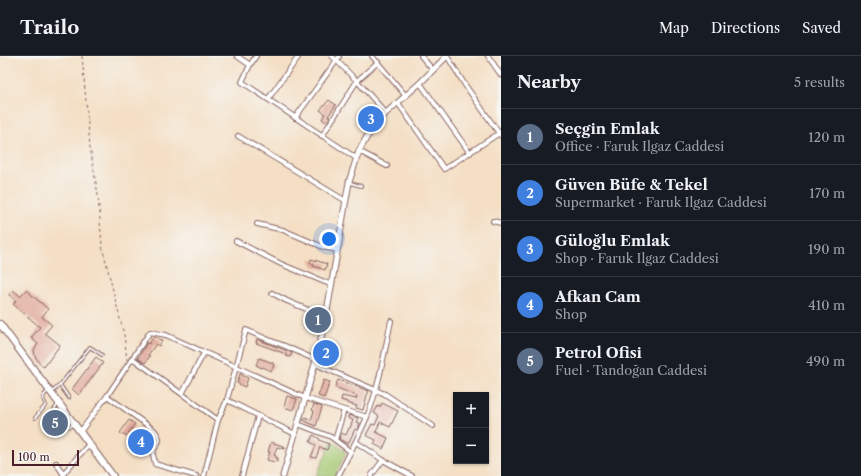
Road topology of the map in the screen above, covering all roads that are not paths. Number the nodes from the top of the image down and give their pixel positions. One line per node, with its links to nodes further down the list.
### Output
1 (237, 56): 11 (street)
2 (256, 56): 11 (street)
3 (300, 56): 17 (street)
4 (332, 56): 9 (street)
5 (372, 56): 10 (street)
6 (421, 56): 12 (street)
7 (447, 56): 12 (street); 21 (street)
8 (488, 56): 13 (street)
9 (338, 59): 14 (street); 20 (street)
10 (378, 62): 14 (street); 16 (street)
11 (250, 65): 17 (street)
12 (433, 70): 15 (street)
13 (501, 75)
14 (357, 81): 19 (street); 23 (street)
15 (420, 83): 16 (street); 25 (street)
16 (406, 96): 18 (street)
17 (268, 99): 20 (street)
18 (398, 103): 19 (street); 25 (street)
19 (386, 113): 24 (street)
20 (295, 118): 23 (street)
21 (500, 134): 25 (street)
22 (238, 136): 30 (street)
23 (322, 136): 26 (street)
24 (359, 151): 26 (street); 27 (street)
25 (470, 153)
26 (356, 158): 28 (street)
27 (387, 166)
28 (349, 182): 29 (lane); 30 (street)
29 (361, 186)
30 (346, 200): 35 (street)
31 (493, 222): 32 (street)
32 (501, 223)
33 (257, 224): 35 (street)
34 (236, 241): 36 (street)
35 (338, 250): 36 (street)
36 (332, 285): 38 (street)
37 (272, 293): 38 (street)
38 (326, 317): 44 (street)
39 (391, 321): 47 (street)
40 (0, 324): 48 (main road)
41 (204, 353): 43 (street); 45 (street); 49 (street)
42 (102, 355): 46 (lane)
43 (132, 358): 49 (street); 50 (street)
44 (315, 362): 45 (street); 47 (street); 52 (street)
45 (236, 366): 52 (street); 53 (street)
46 (60, 385): 48 (lane); 51 (lane)
47 (376, 390): 56 (street); 60 (street)
48 (50, 392): 57 (lane); 61 (main road)
49 (182, 394): 58 (street)
50 (107, 396): 61 (street); 71 (street)
51 (69, 398)
52 (305, 398): 54 (street); 59 (street)
53 (227, 400): 55 (street); 58 (street)
54 (344, 410): 56 (street); 63 (street)
55 (258, 416): 62 (street); 73 (street)
56 (367, 417): 64 (street)
57 (35, 418)
58 (218, 420): 72 (street)
59 (298, 424): 62 (street); 63 (street)
60 (433, 426)
61 (80, 432): 65 (main road)
62 (295, 434): 74 (street)
63 (335, 440): 66 (street)
64 (356, 442): 66 (street); 67 (street)
65 (89, 444): 69 (street); 70 (main road)
66 (351, 452): 75 (street)
67 (383, 460): 76 (street); 77 (street)
68 (56, 463): 69 (street)
69 (64, 475)
70 (113, 476)
71 (196, 476)
72 (204, 476)
73 (242, 476)
74 (283, 476)
75 (338, 476)
76 (372, 476)
77 (412, 476)

